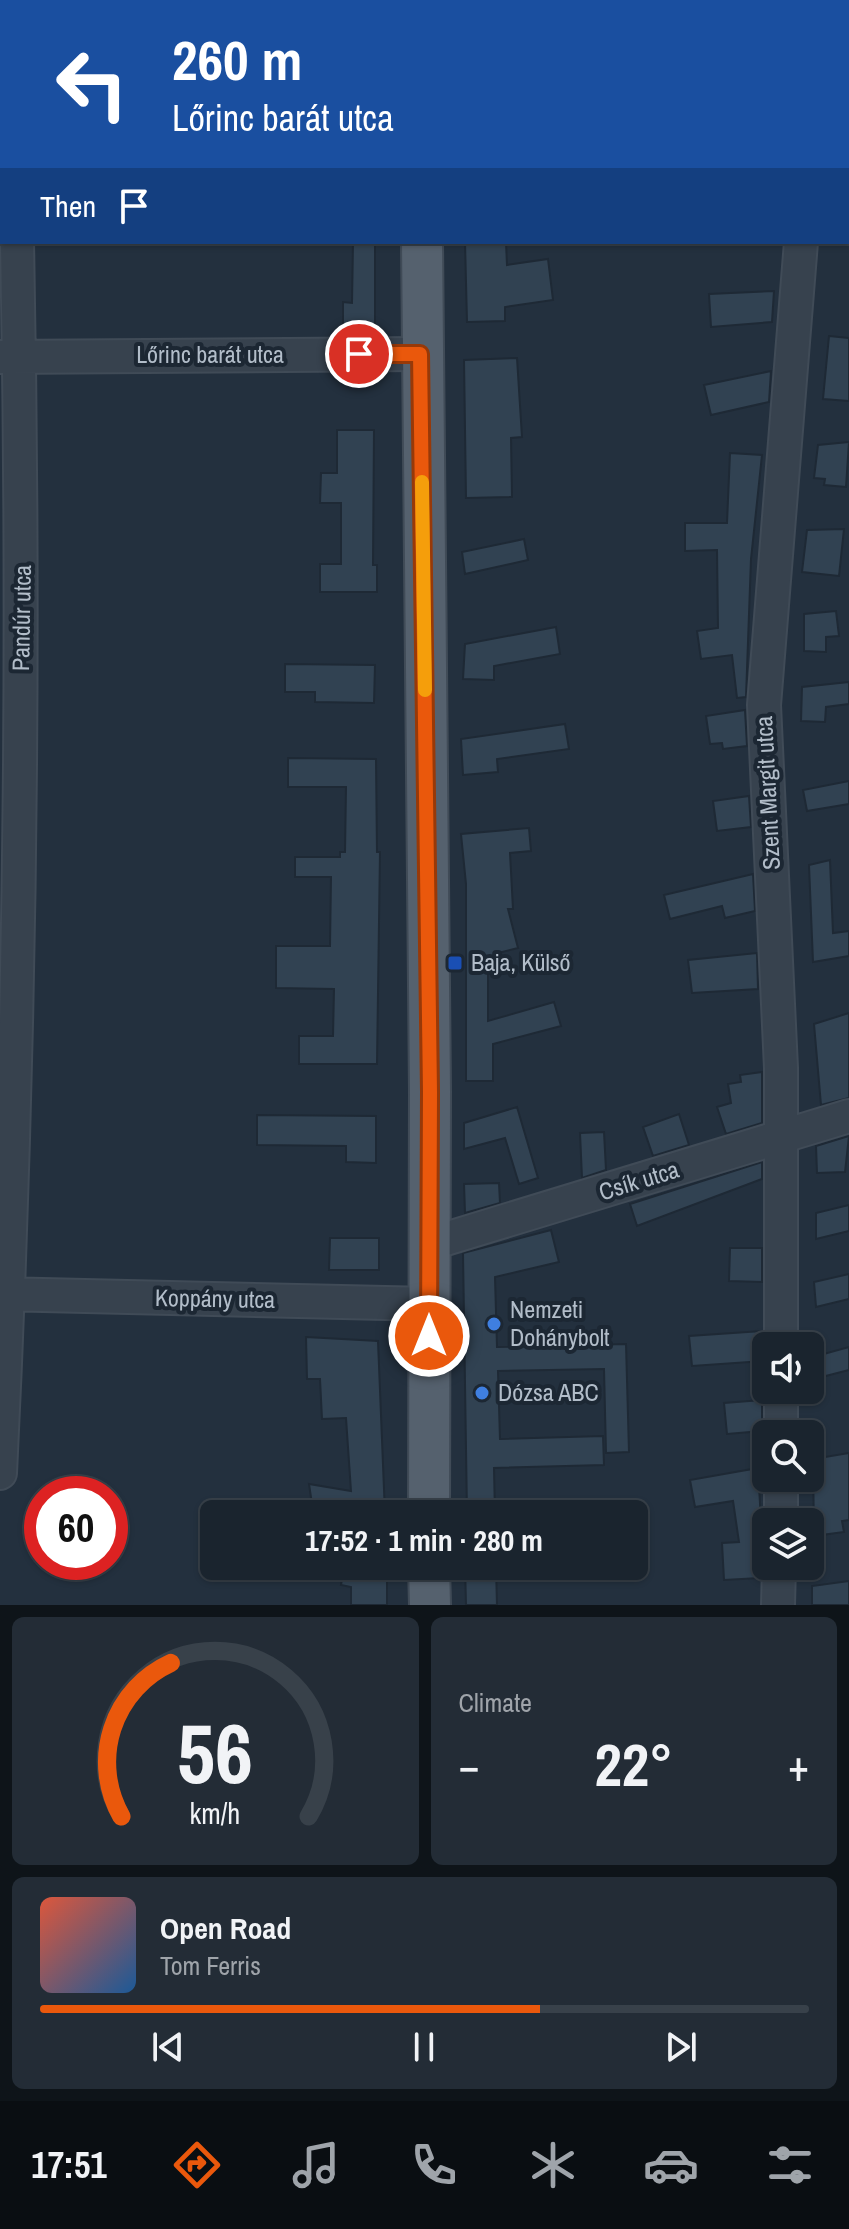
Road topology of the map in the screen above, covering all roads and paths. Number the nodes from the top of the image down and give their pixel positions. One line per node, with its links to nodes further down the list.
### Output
1 (17, 244): 5 (street, Pandúr utca)
2 (422, 244): 4 (main road)
3 (801, 244): 7 (street, Szent Margit utca)
4 (420, 354): 5 (street, Lőrinc barát utca); 8 (main road)
5 (10, 357): 9 (street, Pandúr utca)
6 (849, 1116): 7 (street, Csík utca)
7 (781, 1138): 8 (street, Csík utca); 11 (street, Szent Margit utca)
8 (429, 1244): 10 (main road)
9 (4, 1294): 10 (street, Koppány utca); 12 (street, Pandúr utca)
10 (430, 1304): 13 (main road)
11 (781, 1332)
12 (0, 1473)
13 (429, 1500)
14 (429, 1580): 16 (main road)
15 (779, 1580): 17 (street)
16 (430, 1605)
17 (778, 1605)

